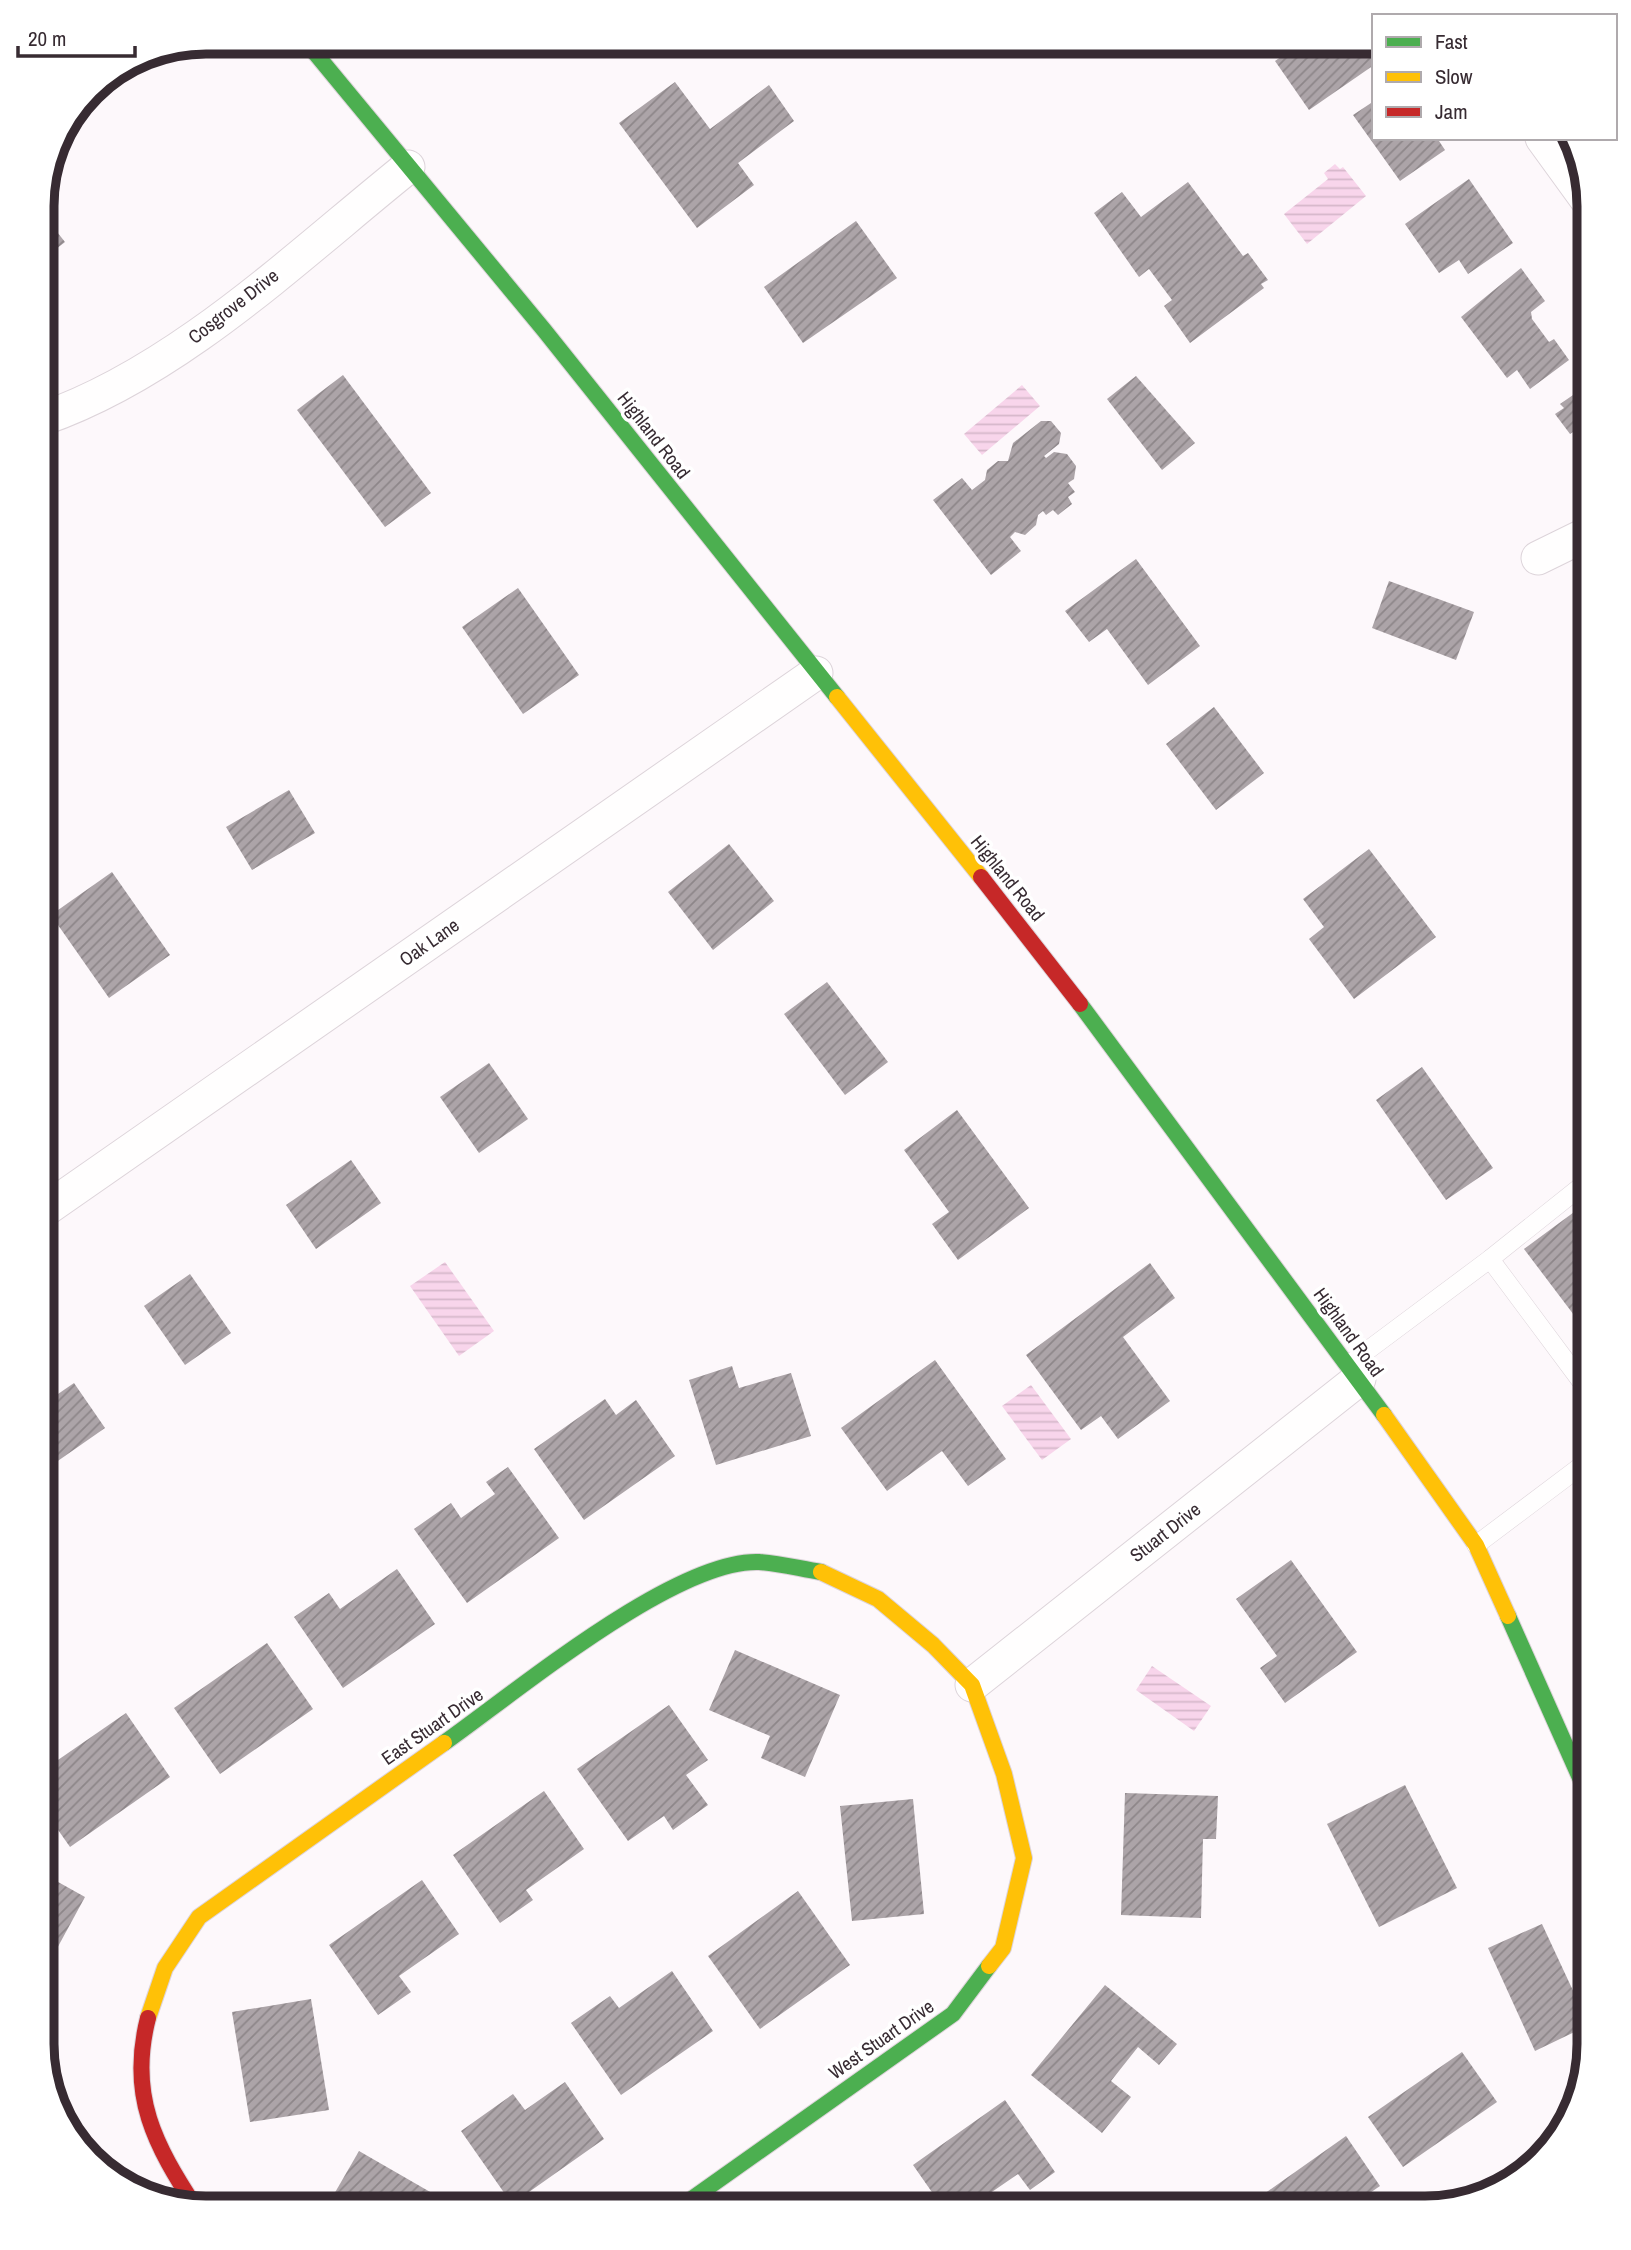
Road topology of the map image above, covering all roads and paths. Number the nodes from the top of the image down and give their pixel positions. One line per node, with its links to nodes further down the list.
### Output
1 (317, 55): 3 (street, Highland Road)
2 (1543, 140): 4 (street)
3 (408, 167): 5 (street, Cosgrove Drive); 8 (street, Highland Road)
4 (1574, 183)
5 (55, 415)
6 (1577, 539): 7 (street)
7 (1538, 558)
8 (816, 673): 10 (street, Oak Lane); 12 (street, Highland Road)
9 (1577, 1190): 11 (lane)
10 (54, 1203)
11 (1490, 1259): 12 (lane); 13 (lane)
12 (1353, 1372): 15 (street, Highland Road); 16 (street, Stuart Drive)
13 (1577, 1376)
14 (1577, 1469): 15 (lane)
15 (1475, 1545): 17 (street, Highland Road)
16 (972, 1685): 18 (street, East Stuart Drive); 19 (street, West Stuart Drive)
17 (1577, 1771)
18 (187, 2194)
19 (697, 2195)

